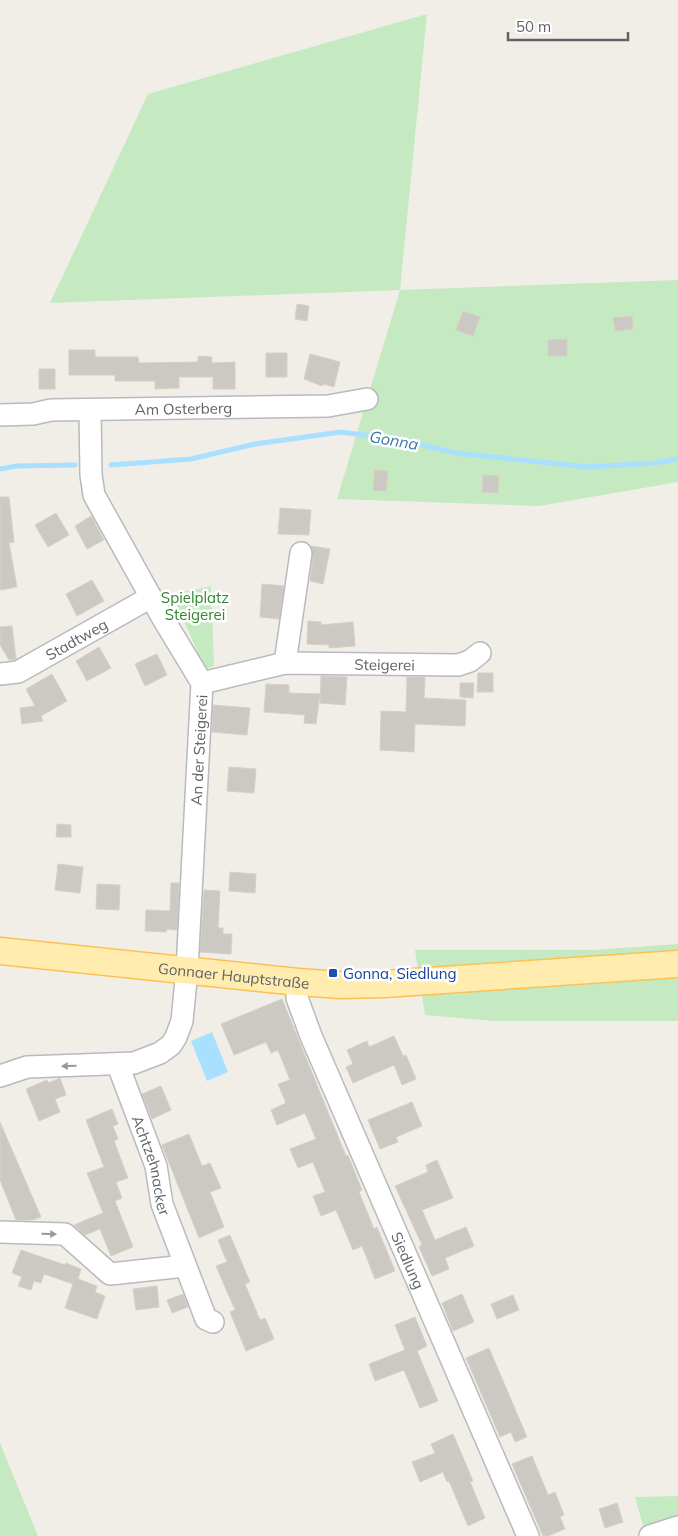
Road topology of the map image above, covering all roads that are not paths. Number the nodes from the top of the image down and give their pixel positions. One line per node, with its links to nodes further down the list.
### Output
1 (367, 399): 2 (street, Am Osterberg)
2 (90, 410): 3 (street, Am Osterberg); 5 (street, An der Steigerei)
3 (0, 415)
4 (301, 553): 7 (street)
5 (151, 597): 8 (street, Stadtweg); 9 (street, An der Steigerei)
6 (480, 653): 7 (street, Steigerei)
7 (286, 663): 9 (street, Steigerei)
8 (0, 674)
9 (202, 683): 12 (street, An der Steigerei)
10 (0, 951): 12 (main road, Gonnaer Hauptstraße)
11 (678, 964): 13 (main road, Gonnaer Hauptstraße)
12 (187, 970): 13 (main road, Gonnaer Hauptstraße); 14 (street)
13 (298, 982): 20 (street, Siedlung)
14 (118, 1065): 15 (street, one-way to 15); 17 (street, Achtzehnacker)
15 (0, 1076)
16 (0, 1232): 17 (street, one-way to 17)
17 (185, 1266): 18 (street, Achtzehnacker)
18 (213, 1322)
19 (678, 1527): 21 (street)
20 (528, 1536)
21 (650, 1536)

